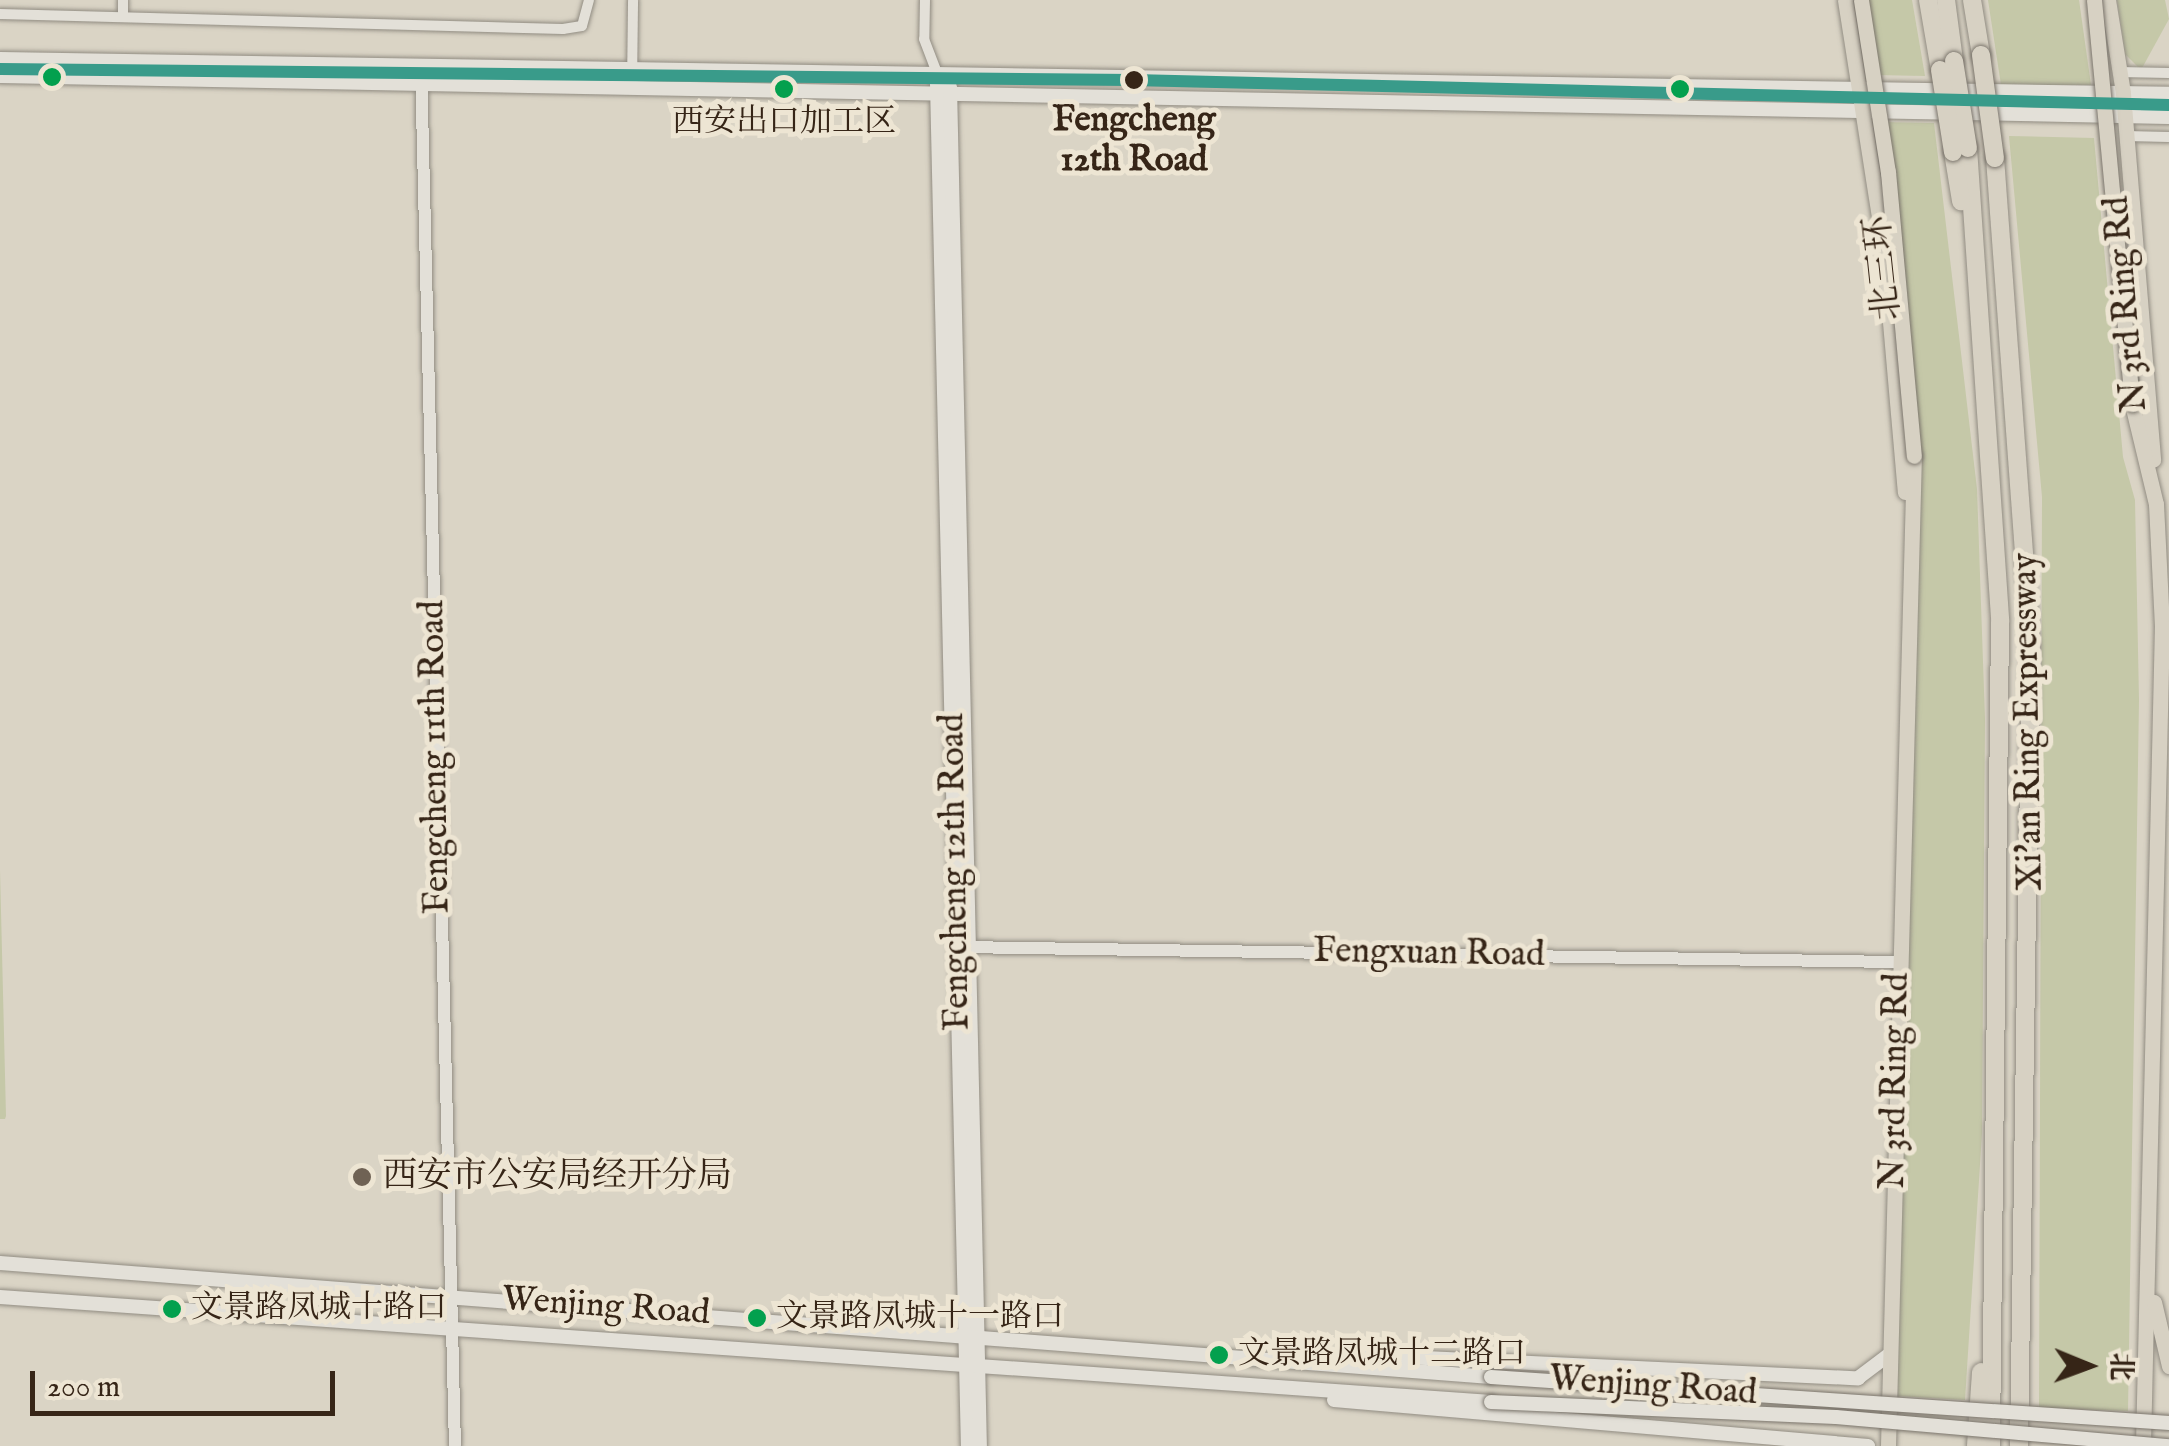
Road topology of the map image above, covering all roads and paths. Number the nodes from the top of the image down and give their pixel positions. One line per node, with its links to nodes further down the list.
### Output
1 (123, 0): 13 (street)
2 (588, 0): 13 (street)
3 (633, 0): 21 (street)
4 (924, 0): 17 (street, Fengcheng 12th Road)
5 (1846, 0): 23 (highway, 北三环)
6 (1862, 0): 32 (highway, N 3rd Ring Rd, bridge)
7 (1928, 0): 15 (highway)
8 (1946, 0): 15 (highway, Xi'an Ring Expressway)
9 (1972, 0): 55 (highway, Xi'an Ring Expressway, bridge)
10 (2094, 0): 31 (highway, N 3rd Ring Rd, bridge)
11 (2108, 0): 16 (highway)
12 (0, 14): 13 (street)
13 (123, 18)
14 (0, 59): 19 (main road)
15 (1947, 66): 35 (highway, Xi'an Ring Expressway, bridge)
16 (2119, 72): 18 (street); 24 (highway)
17 (944, 73): 21 (main road); 22 (main road, Fengcheng 12th Road); 23 (main road)
18 (2169, 73)
19 (421, 75): 20 (main road); 21 (main road); 38 (street, Fengcheng 11th Road)
20 (0, 76)
21 (632, 78): 22 (main road)
22 (944, 92): 26 (main road); 33 (main road, Fengcheng 12th Road)
23 (1862, 92): 24 (main road); 26 (highway, 北三环)
24 (2123, 93): 25 (main road); 27 (highway)
25 (2169, 94)
26 (1865, 110): 27 (main road); 32 (highway, 北三环)
27 (2124, 116): 28 (main road); 29 (highway)
28 (2169, 117)
29 (2126, 136): 30 (street); 31 (highway)
30 (2169, 137)
31 (2156, 504): 37 (highway, N 3rd Ring Rd)
32 (1910, 537): 34 (highway, N 3rd Ring Rd)
33 (964, 947): 34 (street, Fengxuan Road); 41 (main road, Fengcheng 12th Road)
34 (1899, 962): 42 (highway, N 3rd Ring Rd)
35 (1996, 1132): 53 (highway); 54 (highway, Xi'an Ring Expressway)
36 (0, 1263): 38 (main road, Wenjing Road)
37 (2149, 1268): 44 (highway); 56 (highway, N 3rd Ring Rd)
38 (451, 1296): 40 (street, Fengcheng 11th Road); 41 (main road, Wenjing Road)
39 (0, 1298): 40 (main road, Wenjing Road)
40 (452, 1329): 45 (main road, Wenjing Road); 48 (street, Fengcheng 11th Road)
41 (971, 1334): 43 (main road, Wenjing Road); 45 (main road, Fengcheng 12th Road)
42 (1889, 1355): 43 (main road); 52 (highway, N 3rd Ring Rd)
43 (1314, 1363): 47 (main road, Wenjing Road, bridge)
44 (2169, 1366)
45 (972, 1367): 46 (main road, Wenjing Road); 49 (main road, Fengcheng 12th Road); 50 (main road, Fengcheng 12th Road)
46 (1294, 1392): 51 (main road); 57 (main road, Wenjing Road, bridge)
47 (2169, 1423)
48 (454, 1446)
49 (968, 1446)
50 (980, 1446)
51 (1868, 1446)
52 (1888, 1446)
53 (1976, 1446)
54 (1991, 1446)
55 (2019, 1446)
56 (2143, 1446)
57 (2169, 1446)

